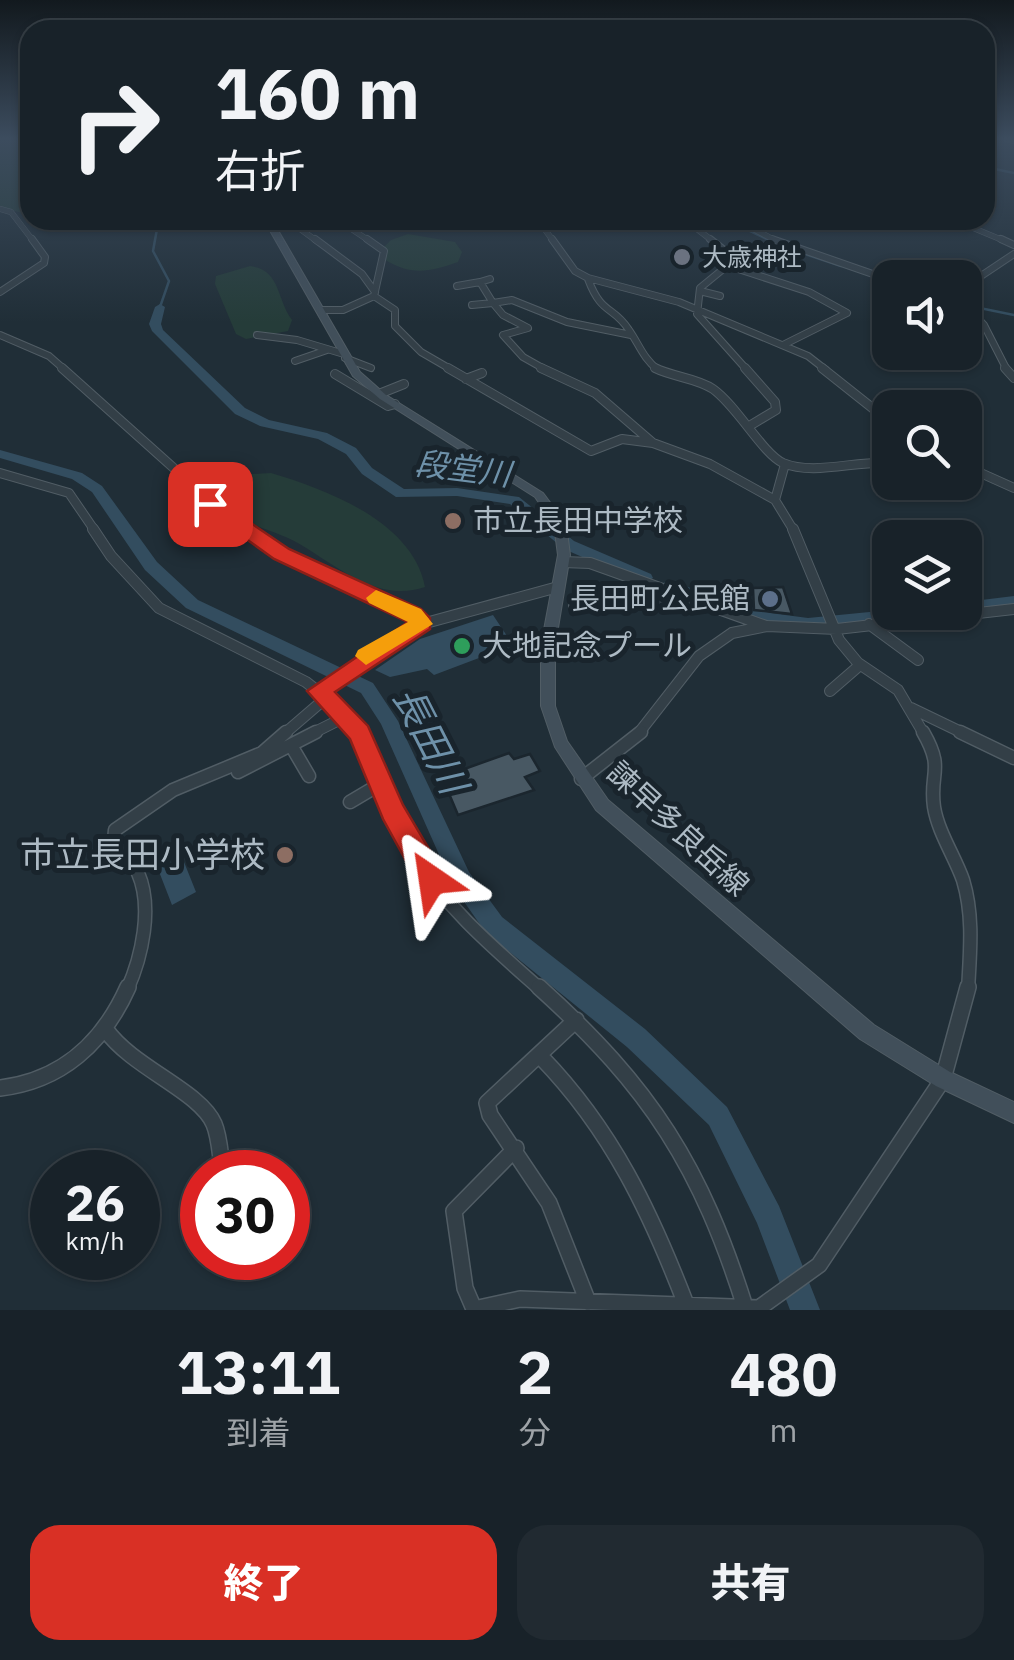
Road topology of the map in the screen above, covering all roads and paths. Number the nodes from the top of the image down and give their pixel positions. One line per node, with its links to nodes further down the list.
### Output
1 (0, 210): 2 (street)
2 (20, 224)
3 (25, 230): 21 (street)
4 (274, 230): 26 (main road, 諫早多良岳線)
5 (302, 230): 22 (street)
6 (353, 230): 22 (street)
7 (545, 230): 16 (street)
8 (693, 230): 13 (street)
9 (755, 230): 15 (street)
10 (978, 230): 11 (street)
11 (1014, 245)
12 (1014, 254): 14 (street)
13 (723, 264): 20 (street); 32 (street)
14 (982, 276)
15 (872, 277)
16 (588, 278): 27 (street); 30 (street)
17 (490, 280): 18 (street)
18 (480, 282): 19 (street); 24 (street)
19 (457, 286)
20 (700, 291): 23 (street); 27 (street)
21 (0, 292)
22 (374, 294): 26 (street); 38 (street)
23 (720, 296)
24 (493, 304): 25 (street); 30 (street); 48 (street)
25 (472, 305)
26 (320, 310): 34 (main road, 諫早多良岳線)
27 (697, 310): 32 (street); 47 (street)
28 (982, 322): 41 (street)
29 (0, 335): 60 (street)
30 (631, 335): 47 (street)
31 (257, 336): 33 (street)
32 (782, 345): 45 (street)
33 (328, 350): 34 (street); 35 (street)
34 (345, 356): 37 (street); 44 (main road, 諫早多良岳線)
35 (296, 362)
36 (468, 366): 38 (street)
37 (371, 368)
38 (454, 371): 42 (street)
39 (482, 373): 42 (street)
40 (335, 374): 46 (street)
41 (1014, 378)
42 (466, 379): 48 (street)
43 (404, 384): 44 (street)
44 (380, 394): 46 (main road, 諫早多良岳線)
45 (872, 403)
46 (394, 404): 55 (main road, 諫早多良岳線)
47 (751, 425): 50 (street)
48 (653, 444): 54 (street)
49 (872, 461): 50 (street)
50 (785, 464): 54 (street)
51 (0, 474): 67 (street)
52 (982, 474): 53 (street)
53 (1014, 488)
54 (775, 500): 63 (street)
55 (564, 558): 56 (main road, 諫早多良岳線); 57 (street)
56 (558, 587): 60 (street); 74 (main road, 諫早多良岳線)
57 (676, 595): 58 (street); 62 (street)
58 (574, 606)
59 (1014, 608): 61 (street)
60 (422, 624): 67 (street)
61 (868, 624): 63 (street); 64 (street)
62 (767, 626): 63 (street); 74 (street)
63 (836, 629): 65 (street)
64 (918, 660)
65 (860, 664): 66 (street); 68 (street)
66 (830, 691)
67 (324, 692): 69 (street); 78 (street)
68 (911, 708): 71 (street); 80 (street)
69 (347, 716): 70 (street); 75 (street)
70 (292, 747): 72 (street); 73 (street)
71 (1014, 758)
72 (238, 772)
73 (309, 776)
74 (581, 779): 80 (main road, 諫早多良岳線)
75 (382, 783): 76 (street); 77 (street)
76 (350, 802)
77 (576, 1020): 79 (street); 87 (street)
78 (106, 1030): 81 (street); 84 (street)
79 (541, 1057): 83 (street); 86 (street)
80 (943, 1079): 82 (main road, 諫早多良岳線); 87 (street)
81 (0, 1088)
82 (1014, 1112)
83 (516, 1148): 85 (street); 85 (street)
84 (219, 1150)
85 (588, 1302): 86 (street)
86 (687, 1307): 87 (street)
87 (750, 1309)

